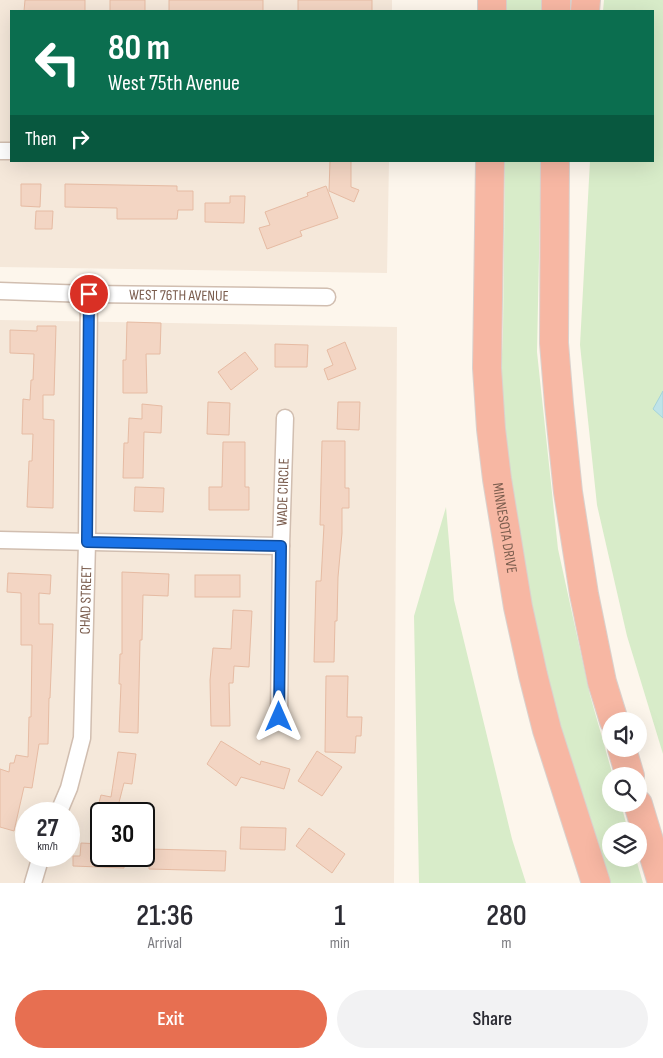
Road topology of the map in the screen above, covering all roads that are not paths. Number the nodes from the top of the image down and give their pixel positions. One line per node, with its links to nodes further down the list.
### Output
1 (490, 162): 18 (highway, MINNESOTA DRIVE)
2 (555, 162): 4 (highway)
3 (566, 162): 4 (highway)
4 (554, 243): 12 (highway)
5 (0, 291): 6 (street, WEST 76TH AVENUE)
6 (89, 294): 7 (street, WEST 76TH AVENUE); 10 (street, CHAD STREET)
7 (327, 297)
8 (285, 418): 11 (street, WADE CIRCLE)
9 (0, 540): 10 (street)
10 (87, 542): 11 (street); 14 (street, CHAD STREET)
11 (281, 546): 13 (street, WADE CIRCLE)
12 (611, 712)
13 (279, 717)
14 (63, 802)
15 (640, 812): 19 (highway)
16 (38, 867): 17 (street)
17 (33, 883)
18 (596, 883)
19 (662, 883)

